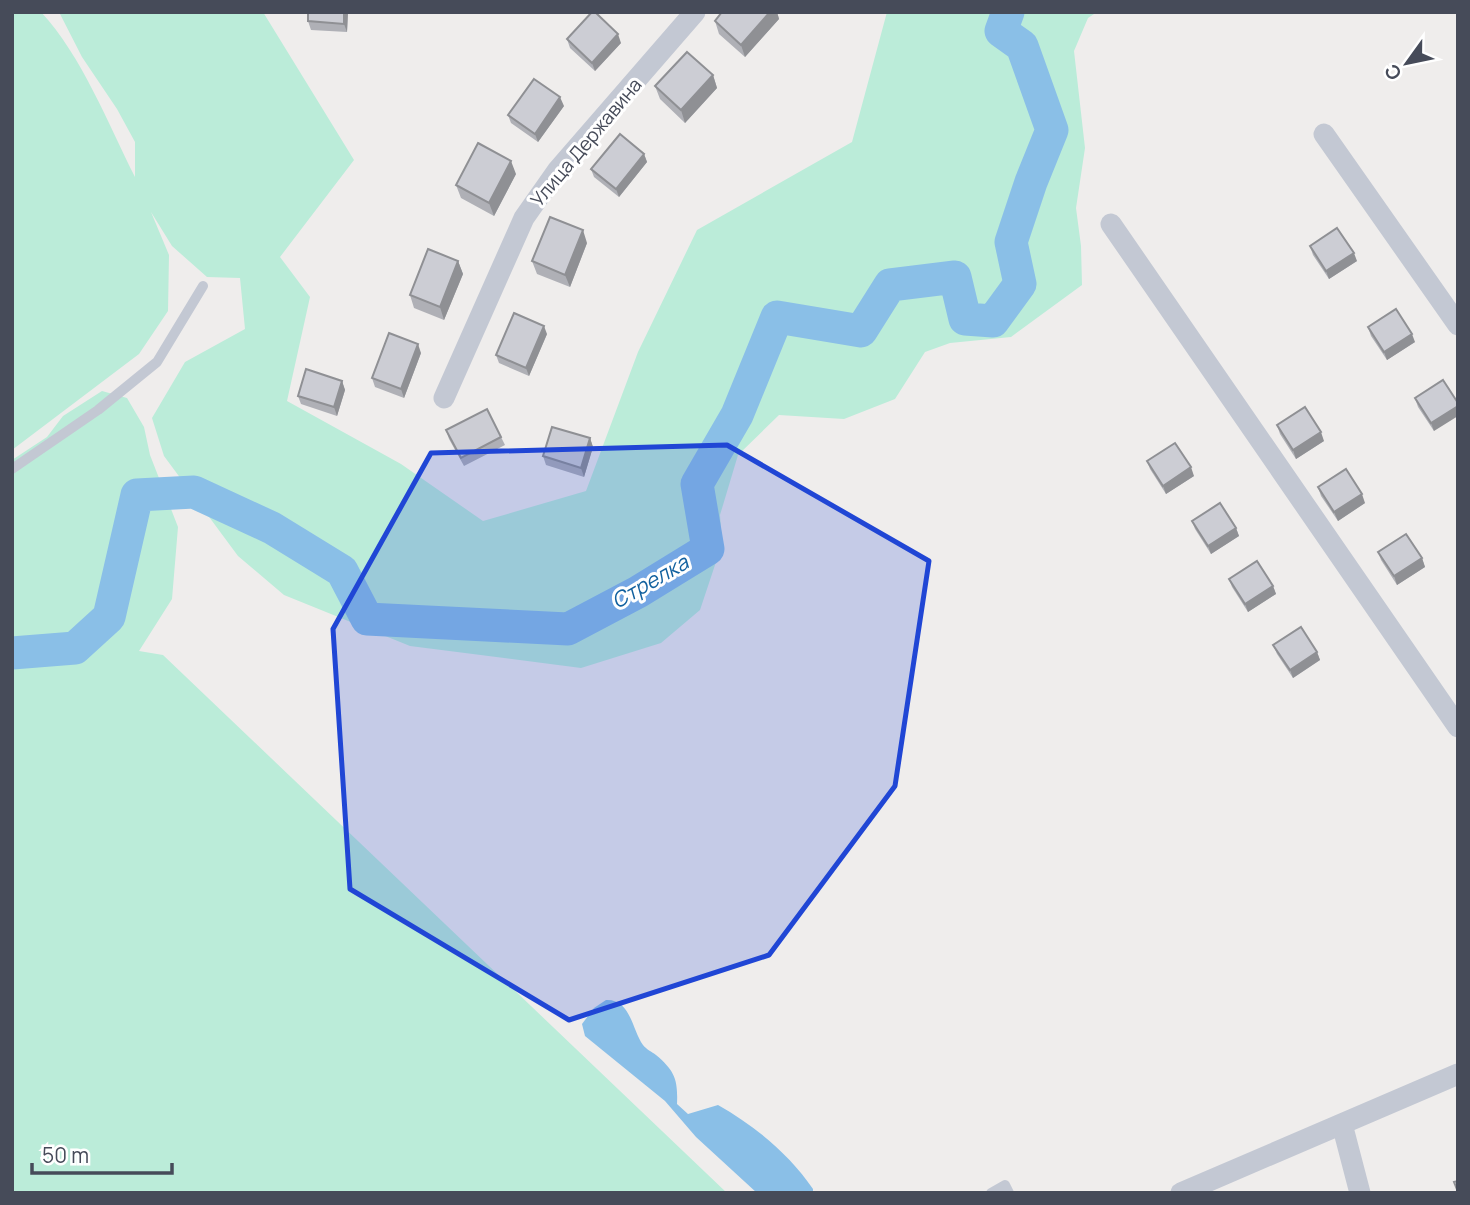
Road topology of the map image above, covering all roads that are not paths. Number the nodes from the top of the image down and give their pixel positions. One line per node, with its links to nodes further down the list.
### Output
1 (695, 12): 6 (street, Улица Державина)
2 (1324, 134): 5 (street)
3 (1111, 224): 8 (street)
4 (203, 286): 7 (lane)
5 (1458, 325)
6 (444, 398)
7 (12, 469)
8 (1458, 727)
9 (1458, 1074): 10 (street)
10 (1342, 1124): 13 (street); 14 (street)
11 (991, 1193): 12 (lane)
12 (1009, 1193)
13 (1181, 1193)
14 (1360, 1193)

